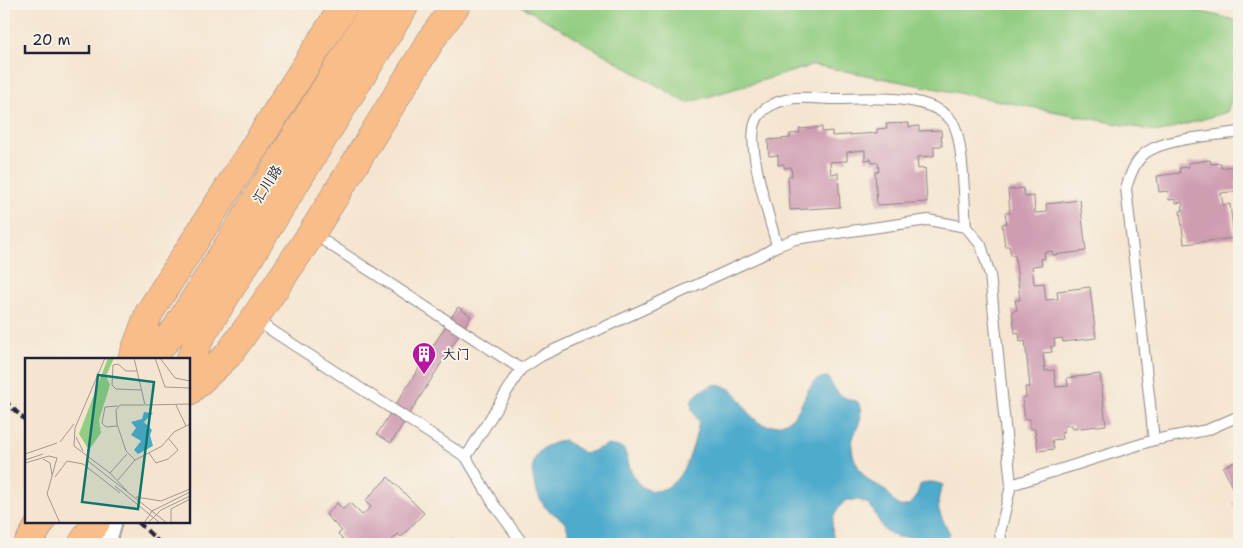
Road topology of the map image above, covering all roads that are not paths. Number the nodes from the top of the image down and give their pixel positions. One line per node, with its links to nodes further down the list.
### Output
1 (345, 4): 9 (main road)
2 (457, 4): 6 (main road)
3 (391, 5): 10 (main road, 汇川路); 11 (main road, 汇川路)
4 (1239, 132): 15 (lane)
5 (966, 228): 7 (lane); 7 (lane); 17 (lane)
6 (312, 232): 8 (main road); 12 (lane)
7 (777, 246): 12 (lane)
8 (254, 319): 13 (main road); 16 (lane)
9 (132, 358)
10 (150, 358)
11 (190, 360)
12 (521, 369): 16 (lane)
13 (190, 390)
14 (1239, 416): 15 (lane)
15 (1154, 440): 17 (lane)
16 (466, 457): 24 (lane)
17 (1011, 485): 25 (lane)
18 (40, 523): 21 (main road)
19 (95, 523): 22 (main road)
20 (111, 523): 23 (street)
21 (28, 544)
22 (82, 544)
23 (105, 544)
24 (523, 544)
25 (1002, 544)

